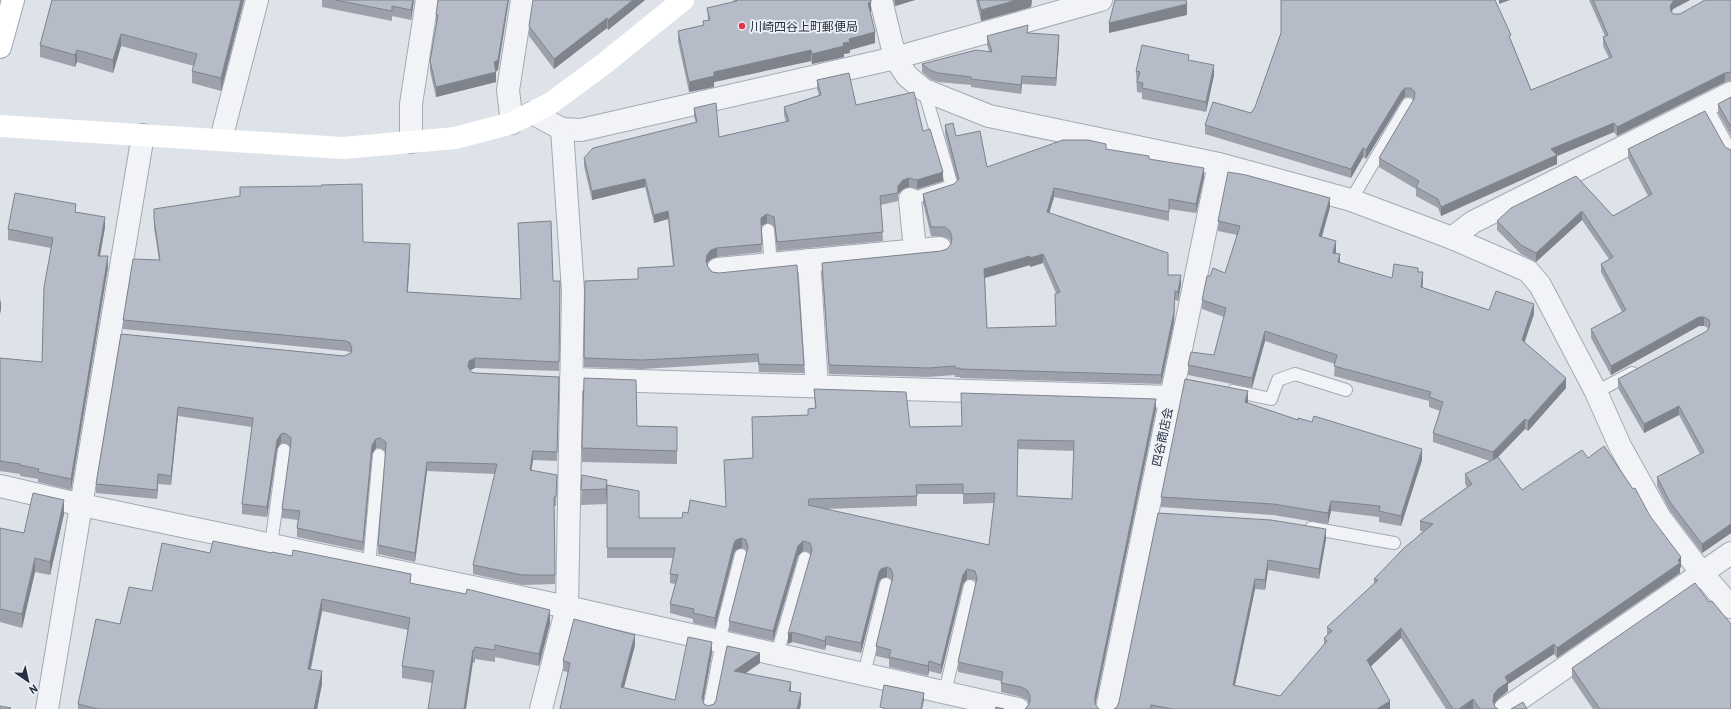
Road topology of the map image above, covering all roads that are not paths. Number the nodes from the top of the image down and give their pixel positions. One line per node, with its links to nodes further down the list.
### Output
1 (13, 0): 8 (street)
2 (257, 0): 19 (street)
3 (427, 0): 20 (street)
4 (522, 0): 15 (street)
5 (683, 0): 14 (street)
6 (881, 0): 9 (street)
7 (1101, 0): 9 (street)
8 (0, 47)
9 (895, 58): 10 (street); 17 (street)
10 (924, 90): 22 (street); 23 (lane)
11 (1731, 93): 13 (street)
12 (1408, 104): 24 (lane)
13 (1706, 106): 21 (lane); 26 (street)
14 (532, 113): 15 (street); 17 (street)
15 (512, 123): 20 (street)
16 (0, 126): 18 (street)
17 (562, 129): 33 (street)
18 (144, 135): 19 (street); 42 (street)
19 (221, 139): 20 (street)
20 (411, 142)
21 (1731, 152)
22 (1219, 164): 24 (street); 34 (street, 四谷商店会)
23 (910, 199): 28 (street)
24 (1351, 200): 26 (street)
25 (768, 230): 30 (lane)
26 (1452, 238): 38 (street)
27 (940, 248): 28 (street)
28 (915, 250): 29 (street)
29 (809, 260): 30 (street); 35 (street)
30 (771, 264): 31 (street)
31 (718, 269)
32 (1643, 367): 38 (lane)
33 (564, 378): 35 (street); 53 (street)
34 (1176, 386): 35 (street); 63 (street, 四谷商店会)
35 (817, 387)
36 (1220, 389): 37 (lane)
37 (1346, 390)
38 (1596, 392): 50 (street)
39 (284, 450): 45 (lane)
40 (379, 455): 49 (lane)
41 (0, 486): 42 (street)
42 (82, 505): 45 (street); 59 (street)
43 (1303, 527): 44 (lane)
44 (1394, 543)
45 (271, 544): 49 (street)
46 (1731, 553): 50 (street)
47 (741, 555): 55 (lane)
48 (805, 558): 56 (lane)
49 (369, 565): 53 (street)
50 (1701, 572): 54 (street); 64 (street)
51 (886, 584): 57 (lane)
52 (970, 586): 58 (lane)
53 (567, 606): 55 (street); 60 (street)
54 (1731, 607)
55 (720, 642): 56 (street); 61 (lane)
56 (777, 654): 57 (street)
57 (864, 674): 58 (street)
58 (945, 692): 62 (street)
59 (47, 709)
60 (541, 709)
61 (709, 709)
62 (1018, 709)
63 (1107, 709)
64 (1505, 709)

